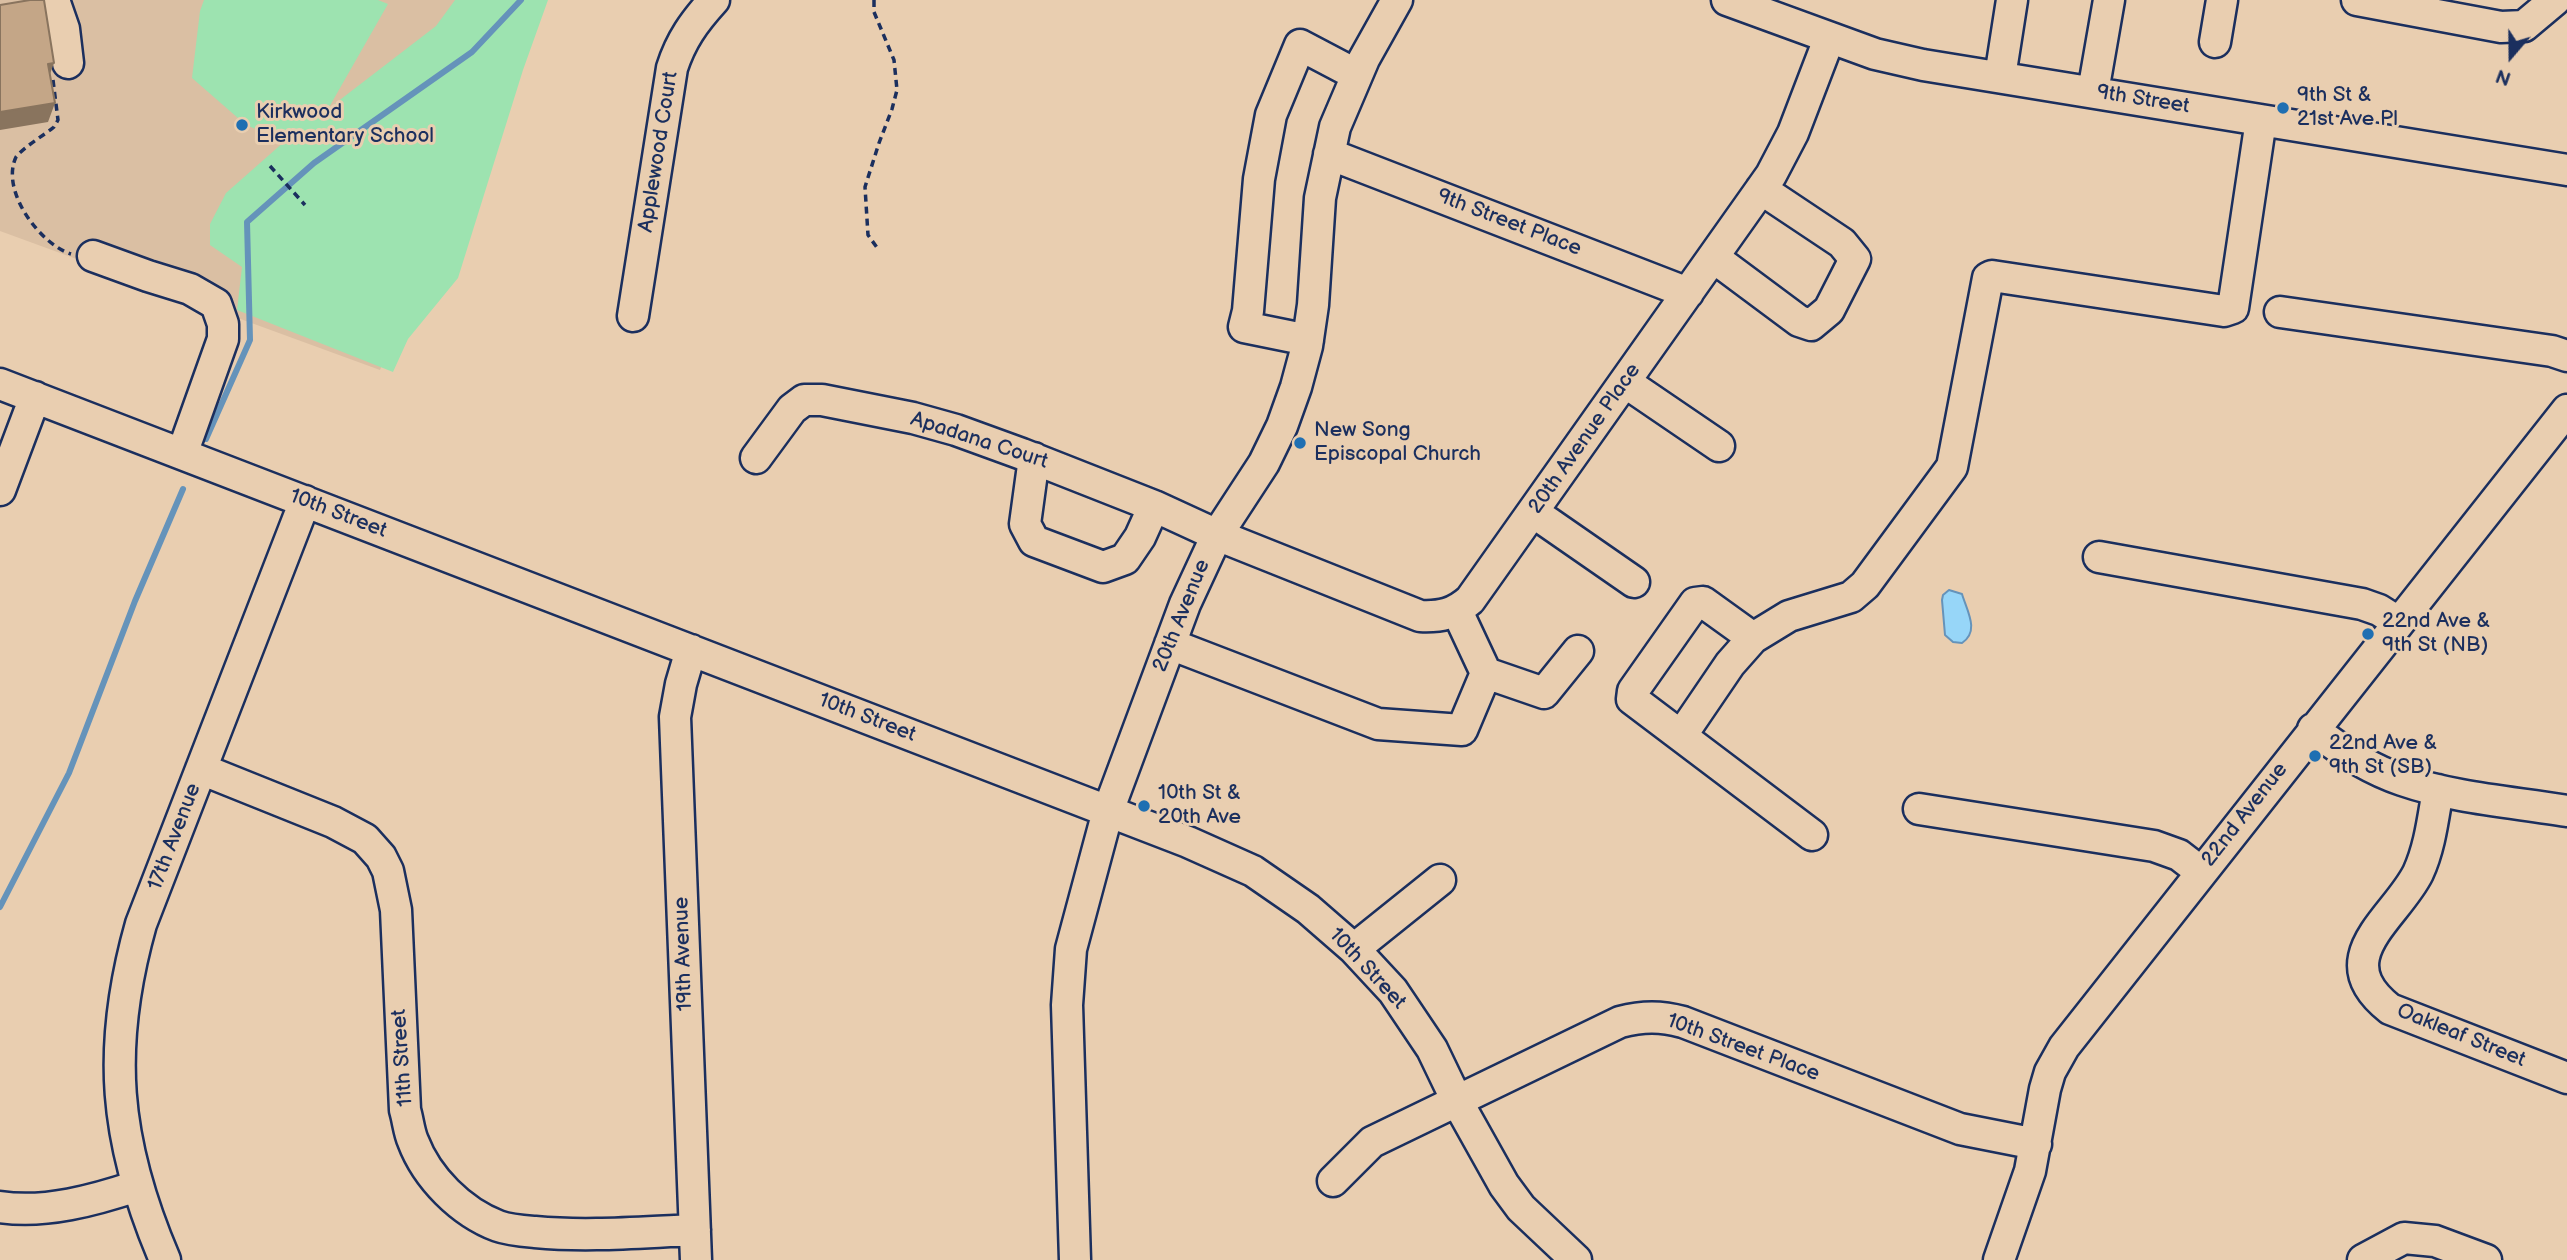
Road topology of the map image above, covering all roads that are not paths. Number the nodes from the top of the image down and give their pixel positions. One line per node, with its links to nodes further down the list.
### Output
1 (54, 0): 12 (street)
2 (714, 0): 24 (street, Applewood Court)
3 (1397, 0): 13 (street, 20th Avenue)
4 (1727, 0): 10 (street, 9th Street)
5 (2012, 0): 14 (street)
6 (2109, 0): 15 (street)
7 (2222, 0): 11 (street)
8 (2357, 0): 9 (street)
9 (2555, 0)
10 (1829, 39): 14 (street, 9th Street); 19 (street, 20th Avenue Place)
11 (2215, 42)
12 (68, 64)
13 (1357, 75): 17 (street, 20th Avenue); 25 (street)
14 (2000, 77): 15 (street, 9th Street)
15 (2093, 92): 16 (street, 9th Street)
16 (2261, 120): 18 (street, 9th Street); 44 (street)
17 (1329, 154): 22 (street, 9th Street Place); 25 (street, 20th Avenue)
18 (2567, 170)
19 (1762, 189): 21 (street, 20th Avenue Place); 21 (street)
20 (93, 256): 32 (street)
21 (1713, 257): 22 (street, 20th Avenue Place)
22 (1688, 293): 27 (street, 20th Avenue Place)
23 (2280, 312): 26 (street)
24 (633, 316)
25 (1308, 340): 39 (street, 20th Avenue)
26 (2567, 356)
27 (1625, 382): 31 (street); 38 (street, 20th Avenue Place)
28 (0, 383): 29 (street, 10th Street)
29 (35, 397): 32 (street, 10th Street); 35 (street)
30 (2567, 410): 43 (street, 22nd Avenue)
31 (1719, 446)
32 (183, 454): 36 (street, 10th Street)
33 (756, 458): 34 (street, Apadana Court)
34 (1034, 458): 37 (street, Apadana Court); 37 (street)
35 (0, 490)
36 (304, 501): 46 (street, 10th Street); 51 (street, 17th Avenue)
37 (1154, 506): 39 (street, Apadana Court)
38 (1533, 512): 41 (street); 42 (street, 20th Avenue Place)
39 (1216, 535): 42 (street); 45 (street, 20th Avenue)
40 (2099, 556): 43 (street)
41 (1634, 582)
42 (1457, 611): 48 (street)
43 (2398, 622): 49 (street, 22nd Avenue)
44 (1753, 638): 50 (street); 50 (street)
45 (1170, 644): 48 (street); 54 (street, 20th Avenue)
46 (691, 650): 54 (street, 10th Street); 66 (street, 19th Avenue)
47 (1578, 651): 48 (street)
48 (1486, 673)
49 (2313, 729): 52 (street); 57 (street, 22nd Avenue)
50 (1681, 736): 56 (street)
51 (201, 769): 64 (street, 17th Avenue); 66 (street, 11th Street)
52 (2438, 790): 55 (street); 60 (street, Oakleaf Street)
53 (1919, 809): 57 (street)
54 (1108, 811): 59 (street, 10th Street); 69 (street, 20th Avenue)
55 (2567, 811)
56 (1812, 835)
57 (2201, 872): 62 (street, 22nd Avenue)
58 (1440, 880): 59 (street)
59 (1354, 949): 61 (street, 10th Street)
60 (2567, 1078)
61 (1457, 1101): 62 (street, 10th Street Place); 63 (street, 10th Street Place); 70 (street, 10th Street)
62 (2036, 1144): 71 (street, 22nd Avenue)
63 (1333, 1181)
64 (137, 1186): 65 (street); 67 (street, 17th Avenue)
65 (0, 1207)
66 (695, 1230): 68 (street, 19th Avenue)
67 (165, 1260)
68 (696, 1260)
69 (1075, 1260)
70 (1576, 1260)
71 (1999, 1260)
72 (2363, 1260): 73 (street)
73 (2486, 1260)

